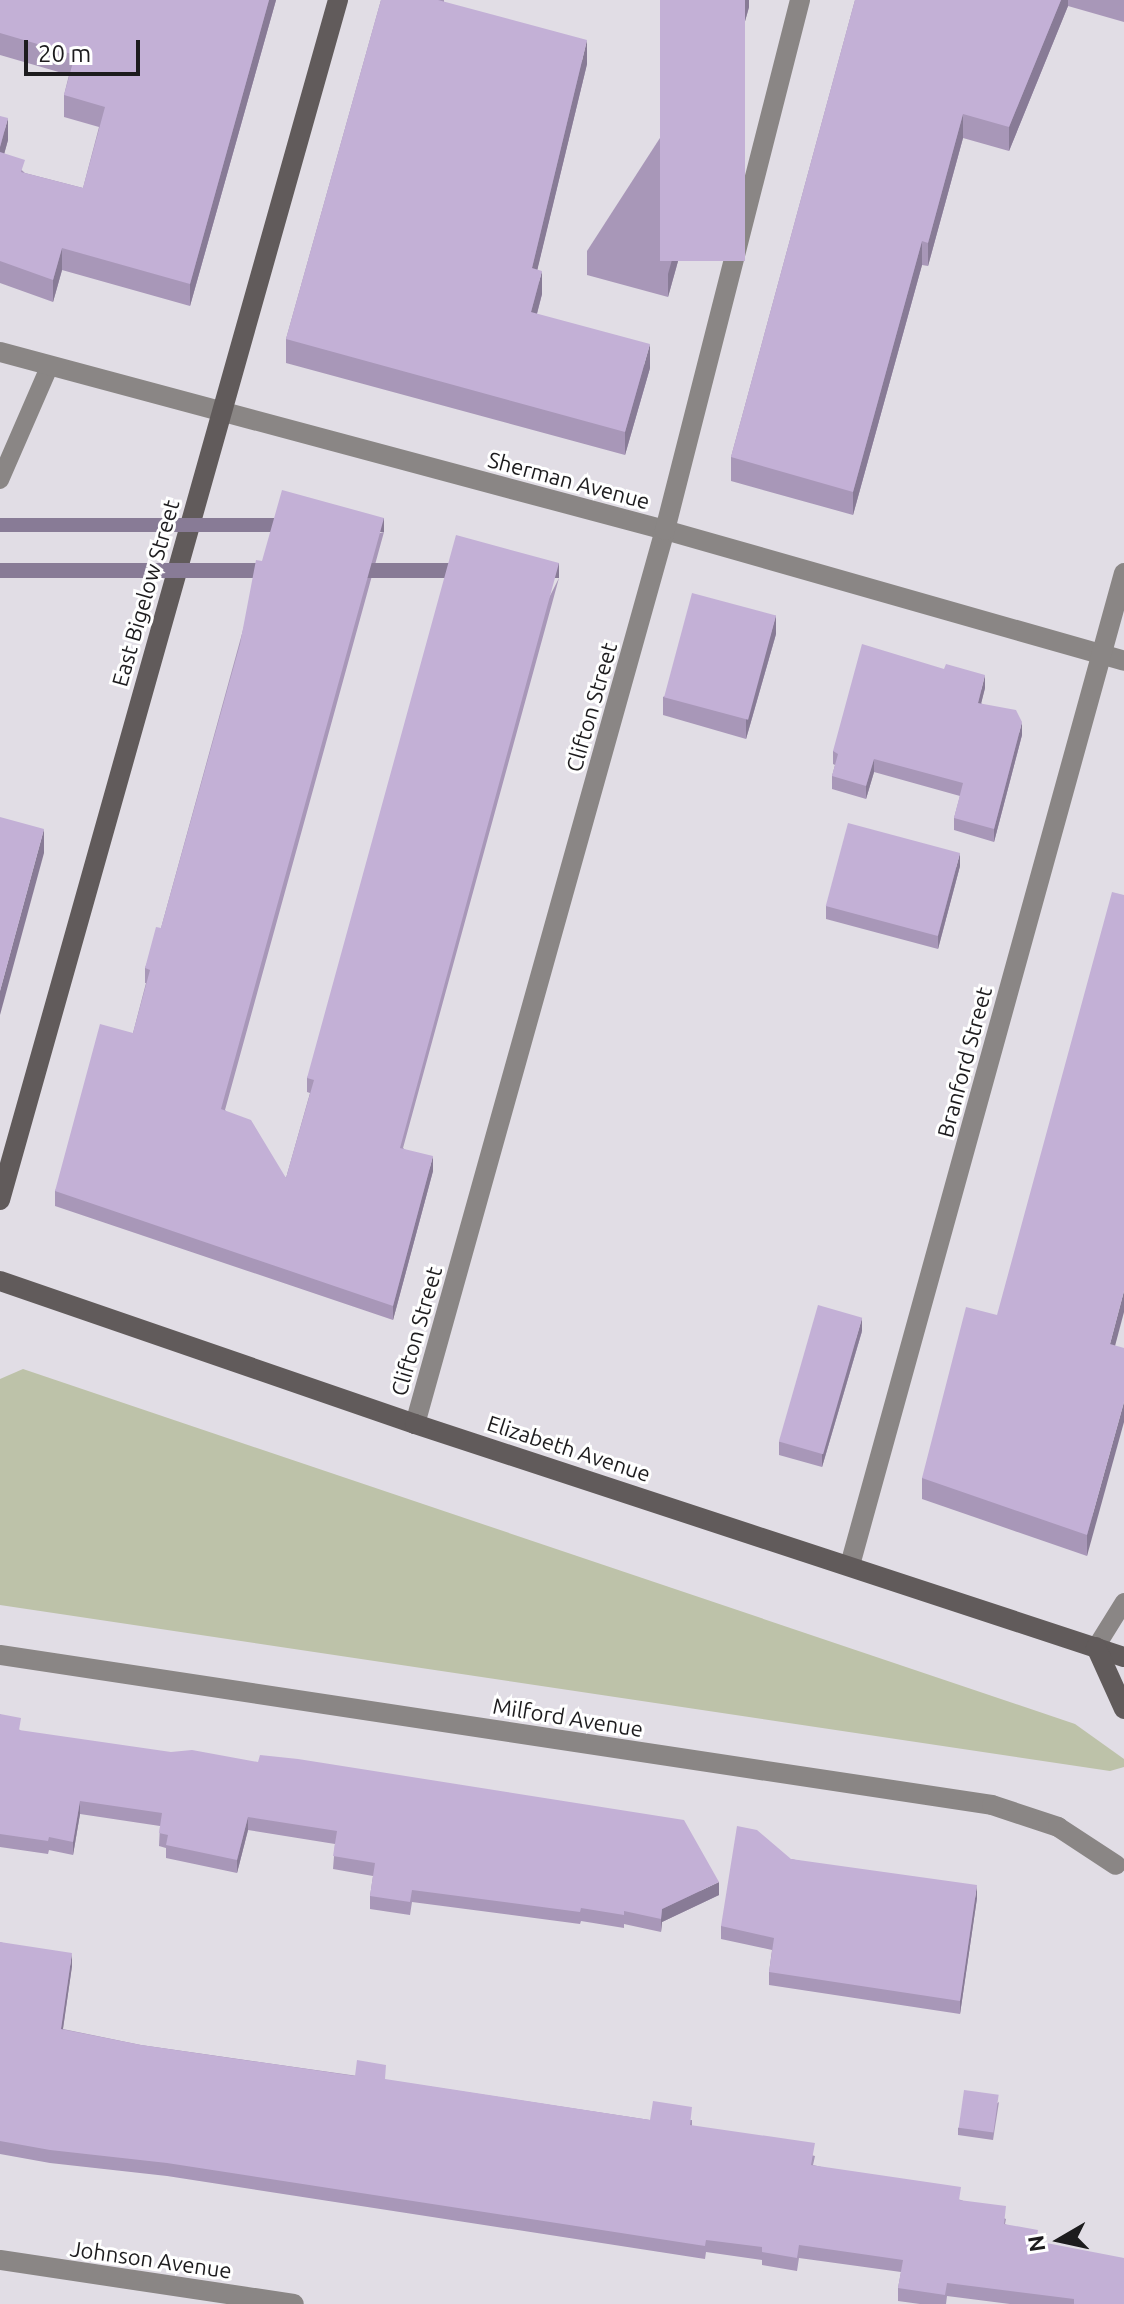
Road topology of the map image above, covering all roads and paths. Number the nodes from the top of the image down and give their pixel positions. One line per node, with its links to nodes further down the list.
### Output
1 (338, 0): 5 (main road, East Bigelow Street)
2 (800, 0): 7 (street, Clifton Street)
3 (0, 352): 4 (street, Sherman Avenue)
4 (50, 365): 5 (street, Sherman Avenue); 6 (lane)
5 (220, 411): 7 (street, Sherman Avenue); 11 (main road, East Bigelow Street)
6 (0, 480)
7 (665, 530): 9 (street, Sherman Avenue); 13 (street, Clifton Street)
8 (1124, 573): 9 (street, Branford Street)
9 (1100, 655): 10 (street, Sherman Avenue); 14 (street, Branford Street)
10 (1124, 661)
11 (0, 1200)
12 (0, 1281): 13 (main road, Elizabeth Avenue)
13 (415, 1424): 14 (main road, Elizabeth Avenue)
14 (850, 1565): 16 (main road, Elizabeth Avenue)
15 (1124, 1602): 16 (lane)
16 (1096, 1647): 18 (main road, Elizabeth Avenue); 19 (main road)
17 (0, 1655): 20 (street, Milford Avenue)
18 (1124, 1657)
19 (1124, 1709)
20 (1116, 1865)
21 (0, 2260): 22 (street, Johnson Avenue)
22 (294, 2304)

